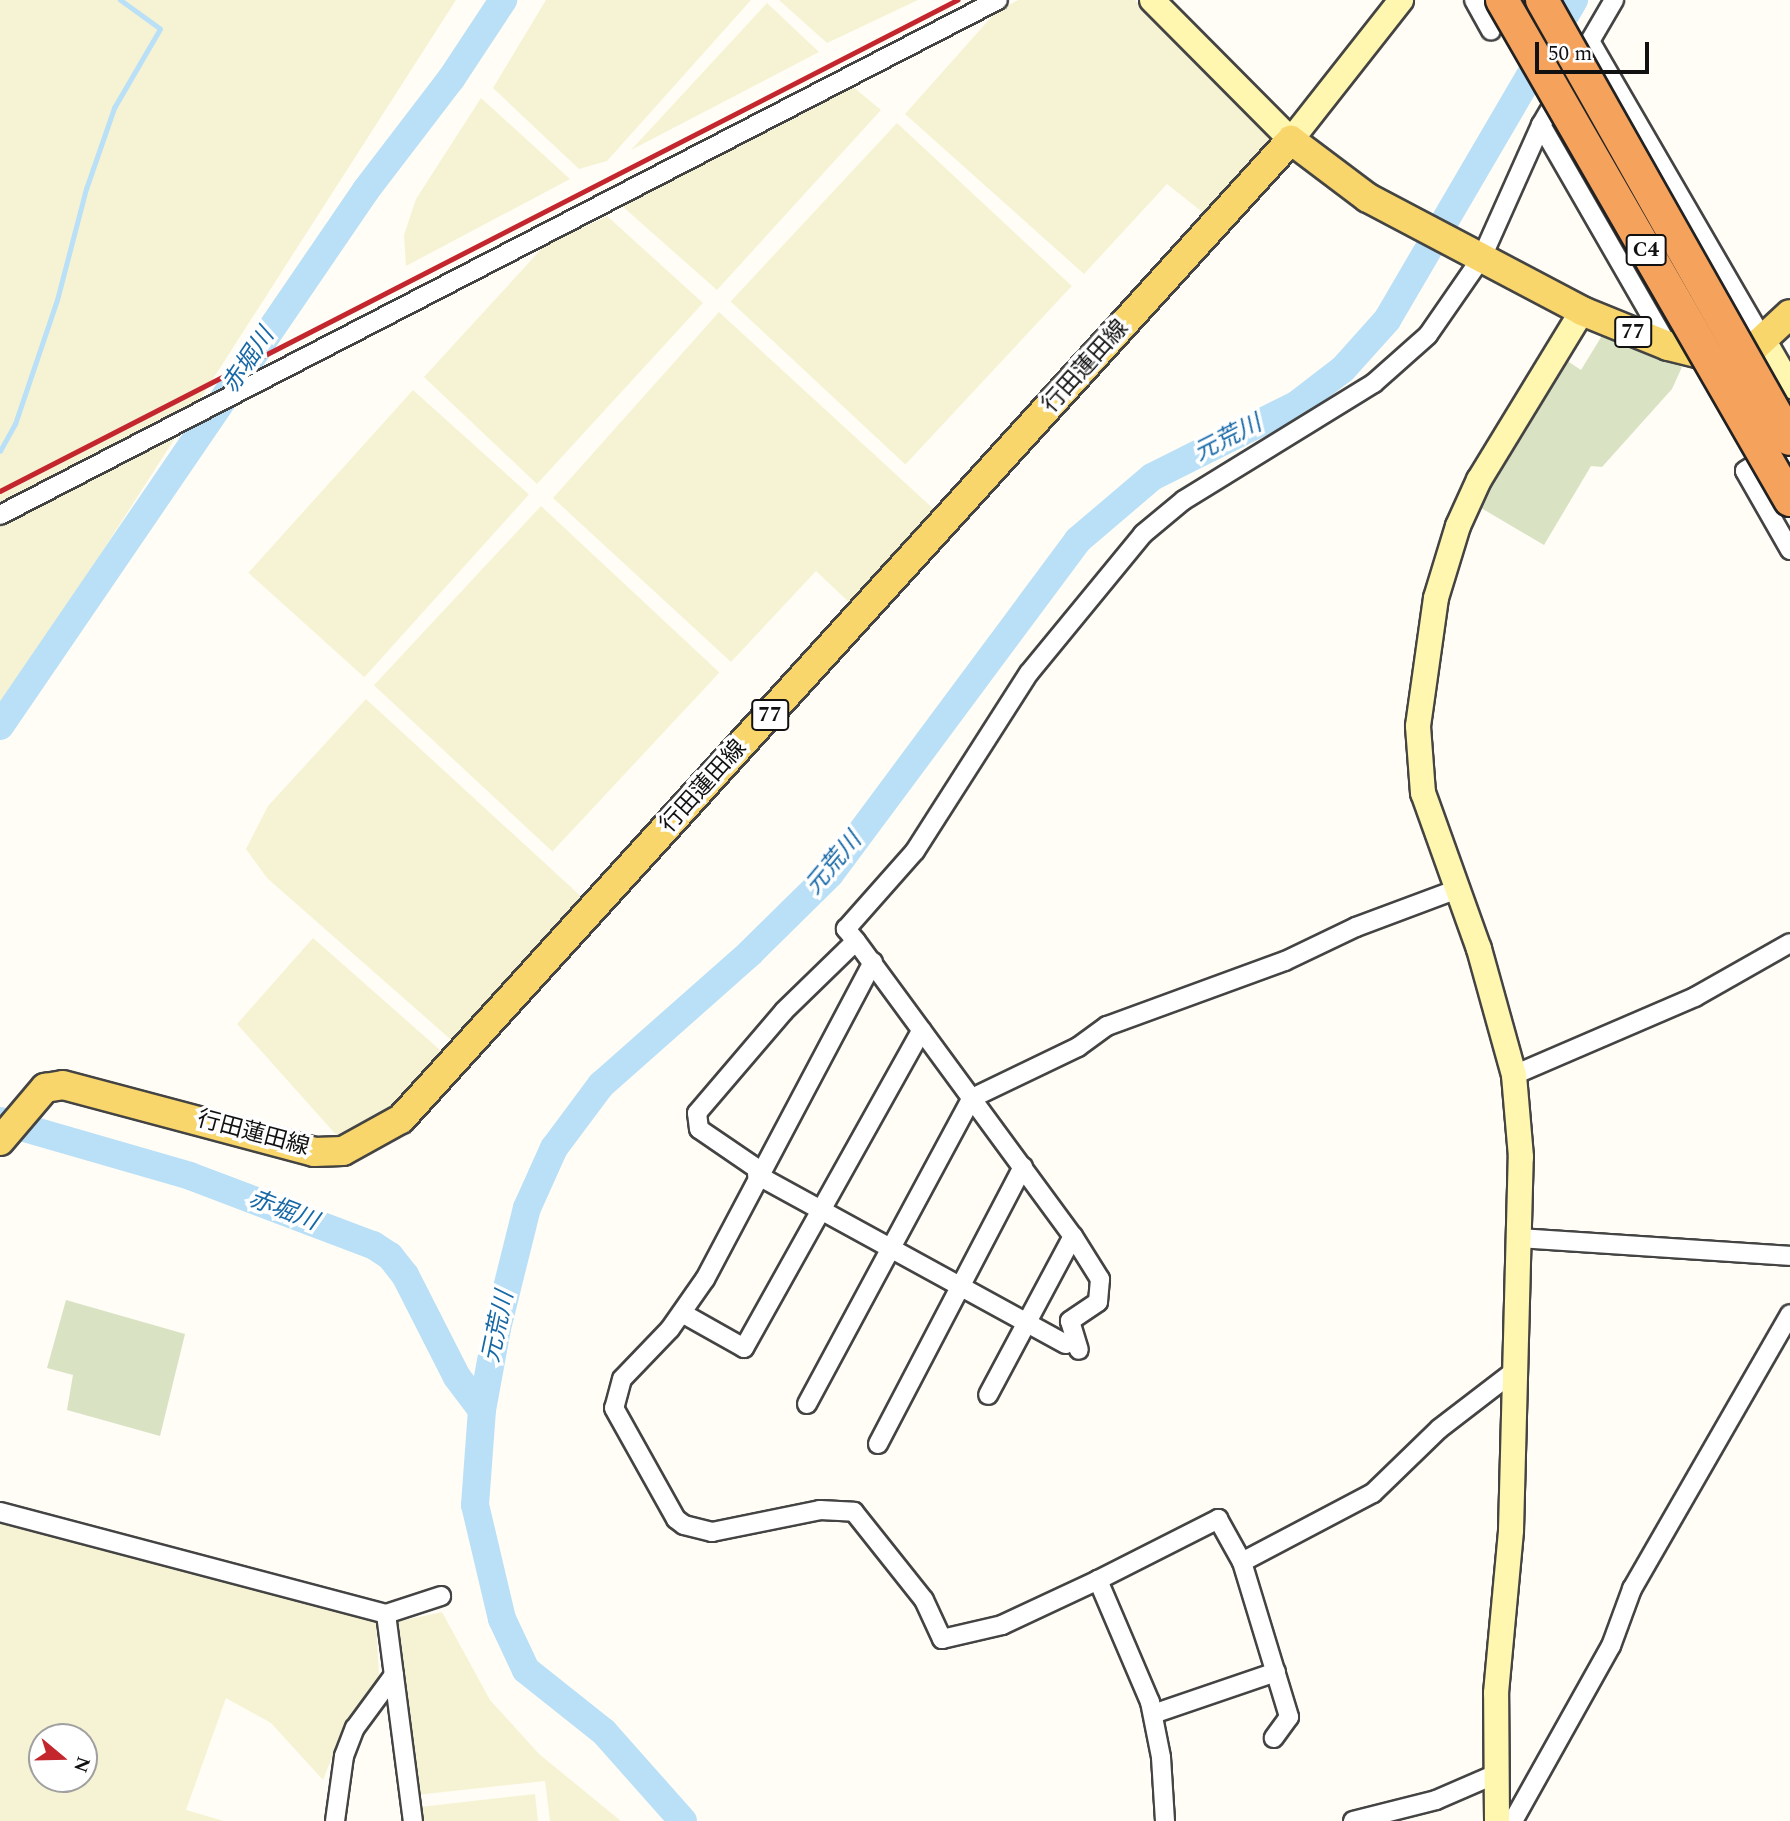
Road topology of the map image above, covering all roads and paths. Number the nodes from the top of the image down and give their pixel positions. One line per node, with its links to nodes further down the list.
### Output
1 (998, 0): 20 (street)
2 (1152, 0): 11 (street)
3 (1401, 0): 11 (street)
4 (1474, 0): 8 (street)
5 (1502, 0): 19 (highway, C4, bridge)
6 (1542, 0): 18 (highway, C4, bridge)
7 (1614, 0): 9 (street)
8 (1491, 31)
9 (1590, 41): 10 (street); 15 (street)
10 (1541, 125): 12 (street); 16 (street)
11 (1291, 140): 12 (main road, 77); 29 (main road, 行田蓮田線 / 77)
12 (1478, 255): 13 (main road, 77); 23 (street)
13 (1582, 311): 16 (main road, 77); 22 (street)
14 (1790, 314): 15 (main road, 77)
15 (1764, 341): 16 (main road, 77); 17 (street)
16 (1668, 346)
17 (1790, 386)
18 (1790, 440): 21 (street)
19 (1790, 500)
20 (0, 515)
21 (1790, 550)
22 (1455, 890): 27 (street); 28 (street)
23 (856, 941): 25 (street); 31 (street)
24 (1790, 943): 27 (street)
25 (873, 962): 26 (street); 31 (street)
26 (922, 1030): 28 (street); 32 (street)
27 (1514, 1075): 34 (street)
28 (972, 1098): 30 (street); 35 (street)
29 (0, 1141)
30 (1023, 1167): 33 (street); 37 (street)
31 (760, 1174): 32 (street); 38 (street)
32 (820, 1210): 35 (street); 38 (street)
33 (1073, 1236): 40 (street); 40 (street)
34 (1520, 1238): 36 (street); 41 (street)
35 (891, 1248): 37 (street); 43 (street)
36 (1790, 1256)
37 (960, 1286): 40 (street); 44 (street)
38 (682, 1313): 47 (street)
39 (1790, 1314): 60 (street)
40 (1026, 1322): 42 (street)
41 (1513, 1372): 46 (street); 54 (street)
42 (988, 1395)
43 (807, 1404)
44 (878, 1444)
45 (0, 1513): 49 (street)
46 (1242, 1562): 47 (street); 50 (street)
47 (1098, 1580): 52 (street)
48 (441, 1596): 49 (street)
49 (386, 1614): 51 (street)
50 (1276, 1672): 52 (street); 53 (street)
51 (394, 1675): 55 (street); 56 (street)
52 (1153, 1714): 57 (street)
53 (1274, 1738)
54 (1498, 1773): 58 (street); 59 (street)
55 (335, 1821)
56 (413, 1821)
57 (1164, 1821)
58 (1353, 1821)
59 (1497, 1821)
60 (1513, 1821)

